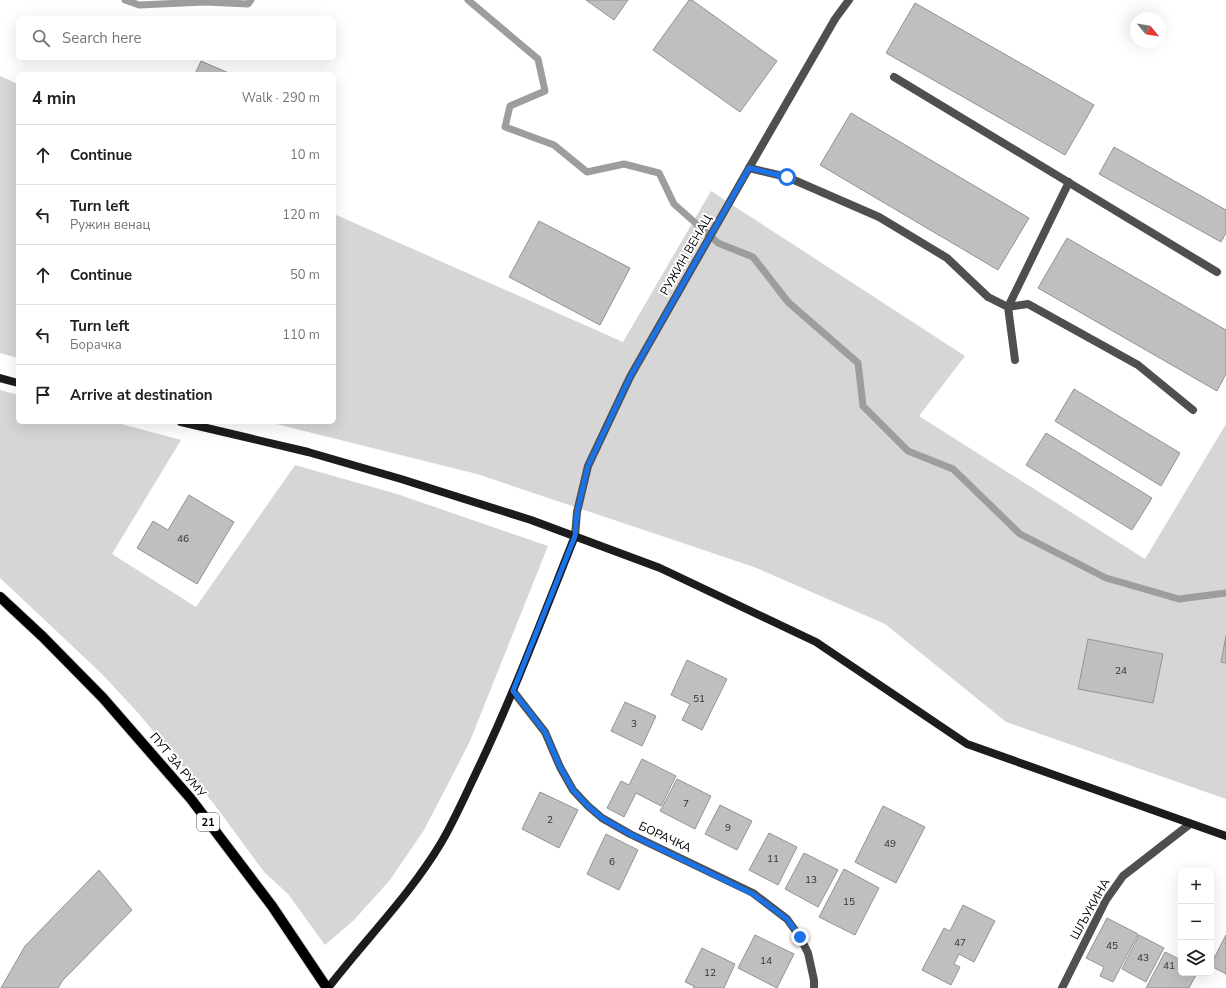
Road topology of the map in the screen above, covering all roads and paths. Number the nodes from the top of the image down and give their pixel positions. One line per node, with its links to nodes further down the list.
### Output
1 (850, 0): 3 (street, РУЖИН ВЕНАЦ)
2 (894, 77): 4 (street)
3 (749, 168): 6 (street); 12 (street, РУЖИН ВЕНАЦ)
4 (1069, 182): 5 (street); 6 (street)
5 (1217, 272)
6 (1008, 307): 7 (street); 10 (street)
7 (1015, 360)
8 (0, 378): 9 (main road)
9 (16, 382)
10 (1193, 410)
11 (189, 424): 12 (main road)
12 (575, 536): 14 (main road); 15 (main road)
13 (0, 596): 17 (main road, ПУТ ЗА РУМУ / 21)
14 (513, 691): 17 (main road); 18 (street, БОРАЧКА)
15 (1190, 824): 16 (main road); 19 (street, ШЉУКИНА)
16 (1226, 836)
17 (327, 988)
18 (814, 988)
19 (1062, 988)

